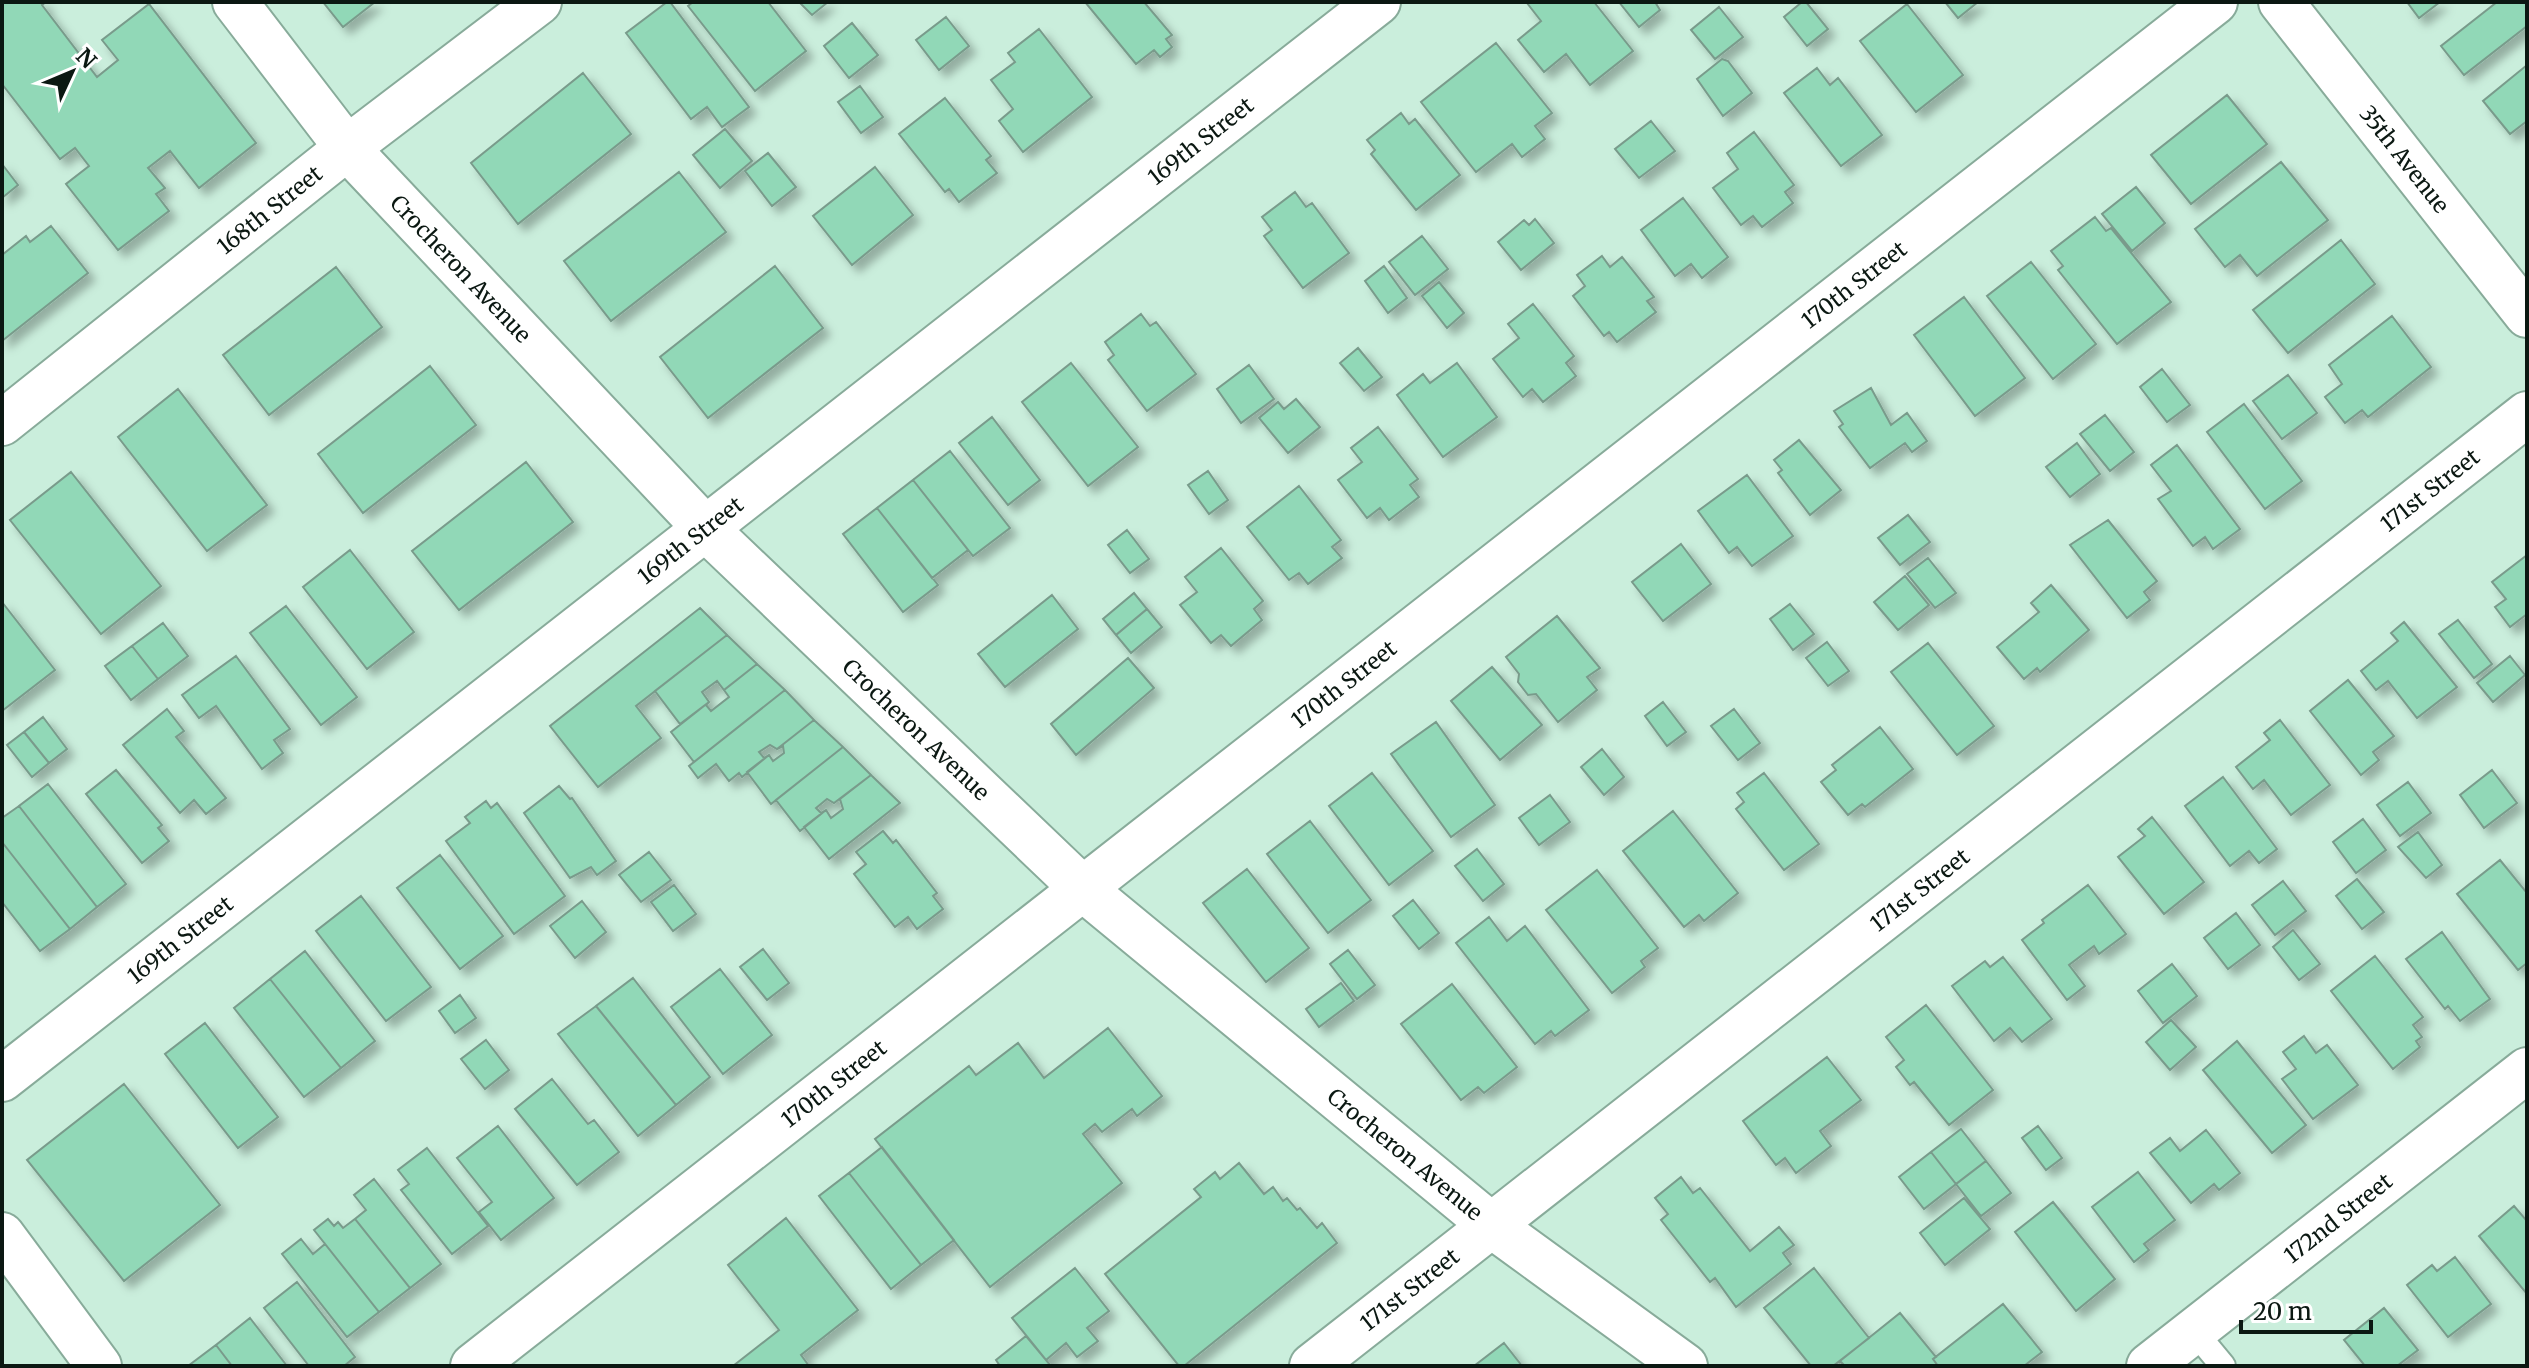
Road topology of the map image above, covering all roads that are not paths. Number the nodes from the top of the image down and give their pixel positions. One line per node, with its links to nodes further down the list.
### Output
1 (235, 2): 6 (street, Crocheron Avenue)
2 (539, 2): 6 (street, 168th Street)
3 (1378, 2): 10 (street, 169th Street)
4 (2215, 2): 11 (street, 170th Street)
5 (2281, 2): 7 (street, 35th Avenue)
6 (347, 148): 9 (street, 168th Street); 10 (street, Crocheron Avenue)
7 (2527, 315)
8 (2527, 414): 14 (street, 171st Street)
9 (2, 423)
10 (706, 529): 11 (street, Crocheron Avenue); 13 (street, 169th Street)
11 (1082, 888): 14 (street, Crocheron Avenue); 18 (street, 170th Street)
12 (2527, 1070): 16 (street, 172nd Street)
13 (2, 1079)
14 (1491, 1225): 19 (street, 171st Street); 20 (street, Crocheron Avenue)
15 (2, 1235): 17 (street)
16 (2194, 1331): 21 (street, 172nd Street); 22 (lane)
17 (99, 1366)
18 (473, 1366)
19 (1312, 1366)
20 (1685, 1366)
21 (2149, 1366)
22 (2223, 1366)

